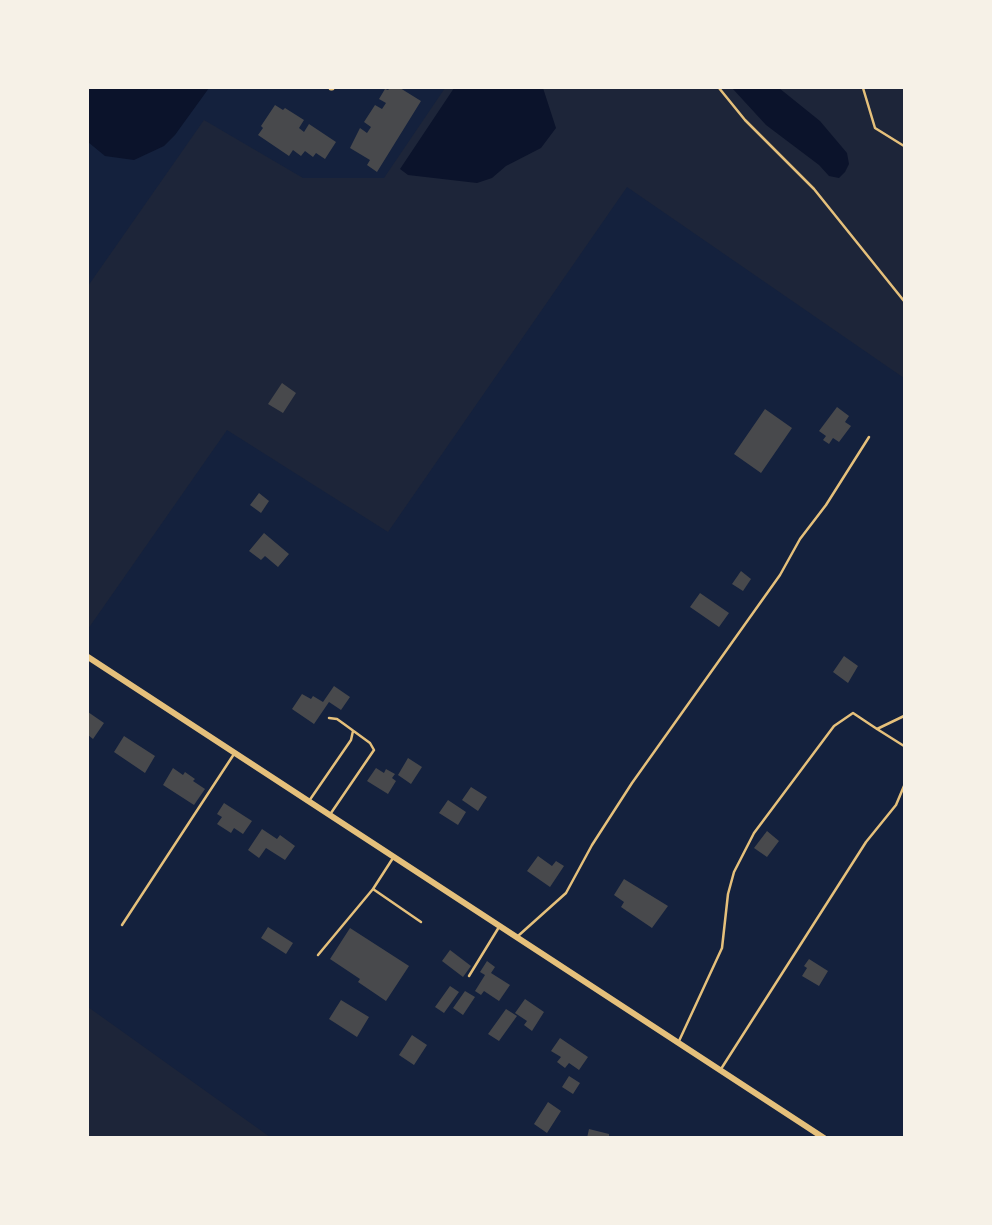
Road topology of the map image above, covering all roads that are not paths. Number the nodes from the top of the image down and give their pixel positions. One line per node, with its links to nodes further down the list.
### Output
1 (719, 88): 4 (lane)
2 (863, 88): 3 (lane)
3 (904, 146)
4 (904, 301)
5 (868, 437): 21 (lane)
6 (88, 657): 12 (street)
7 (904, 716): 9 (lane)
8 (329, 718): 10 (lane)
9 (877, 729): 11 (lane); 24 (lane)
10 (353, 731): 14 (lane); 15 (lane)
11 (904, 746)
12 (235, 752): 14 (street); 19 (lane)
13 (904, 786): 25 (lane)
14 (309, 801): 15 (street)
15 (330, 814): 16 (street)
16 (394, 857): 17 (lane); 20 (street)
17 (373, 889): 18 (lane); 22 (lane)
18 (421, 922)
19 (122, 925)
20 (500, 926): 21 (street); 23 (lane)
21 (517, 937): 24 (street)
22 (318, 955)
23 (469, 976)
24 (679, 1043): 25 (street)
25 (720, 1070): 26 (street)
26 (824, 1138)

